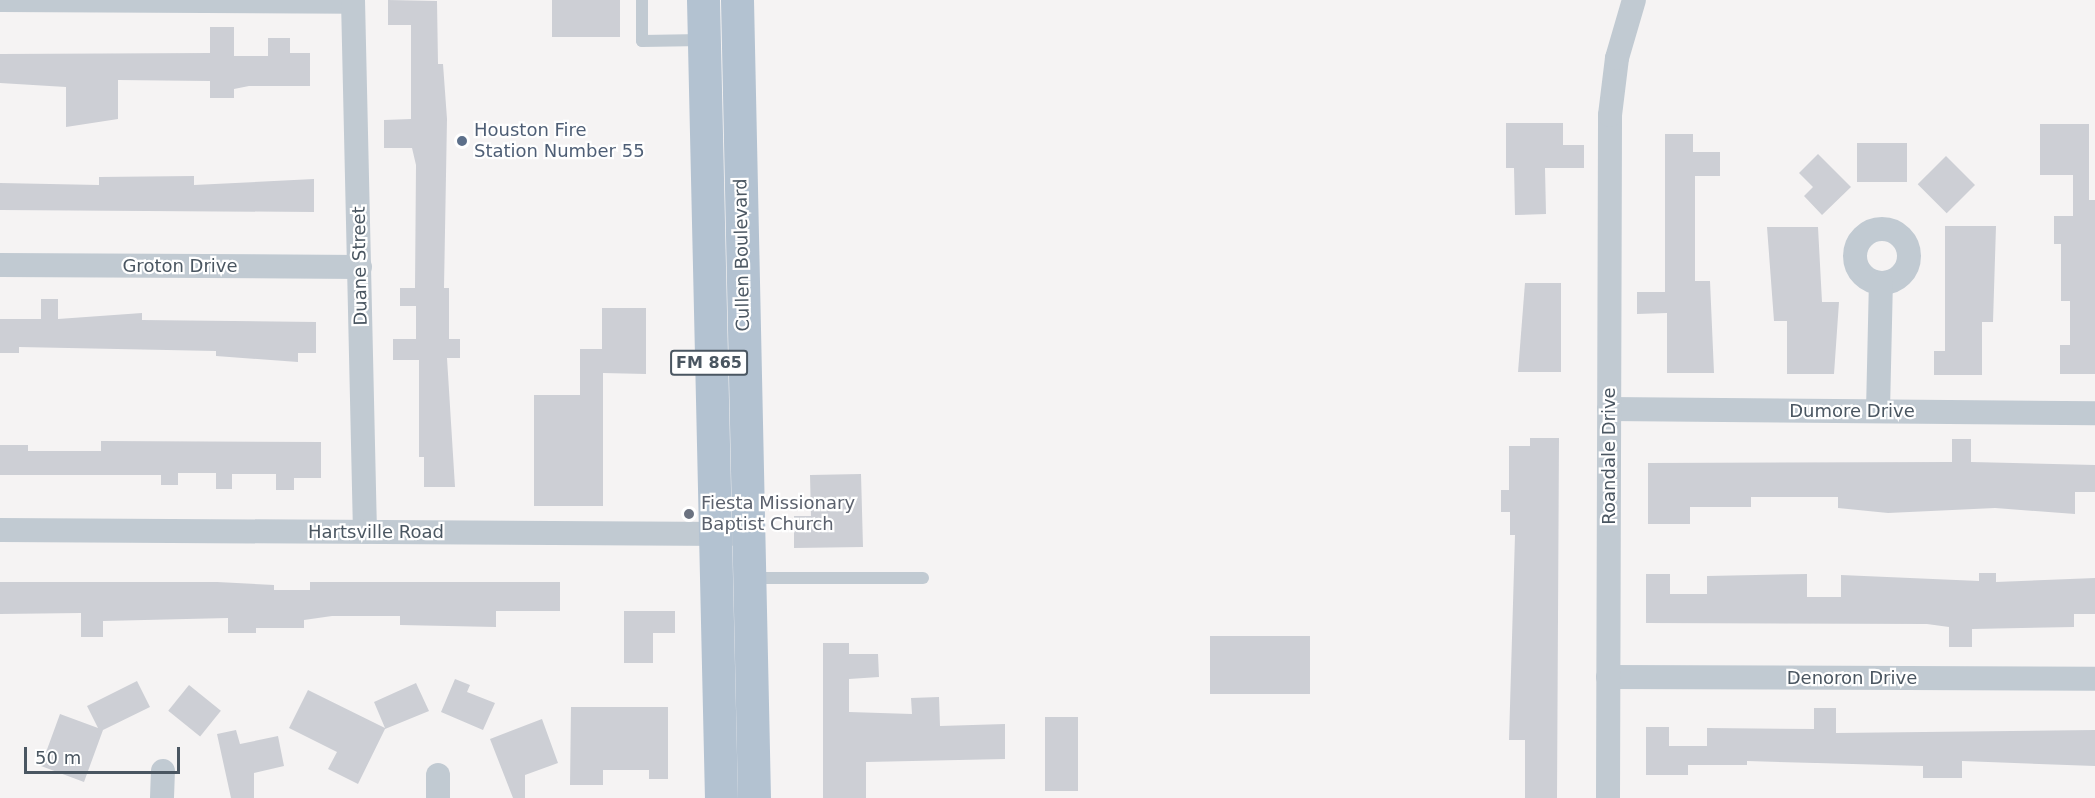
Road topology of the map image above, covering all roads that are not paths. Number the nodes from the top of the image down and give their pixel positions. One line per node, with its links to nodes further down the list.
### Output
1 (0, 0): 4 (street)
2 (642, 0): 6 (lane)
3 (1634, 0): 12 (street, Roandale Drive)
4 (353, 1): 8 (street, Duane Street)
5 (737, 13): 6 (main road); 10 (main road, Cullen Boulevard / FM 865)
6 (703, 22): 9 (main road, Cullen Boulevard / FM 865)
7 (0, 265): 8 (street, Groton Drive)
8 (360, 267): 16 (street, Duane Street)
9 (707, 276): 10 (main road); 18 (main road, Cullen Boulevard / FM 865)
10 (742, 277): 17 (main road, Cullen Boulevard / FM 865)
11 (1881, 283): 13 (street)
12 (1609, 409): 13 (street, Dumore Drive); 21 (street, Roandale Drive)
13 (1878, 411): 14 (street, Dumore Drive)
14 (2095, 413)
15 (0, 530): 16 (street, Hartsville Road)
16 (365, 532): 18 (street, Hartsville Road)
17 (751, 533): 18 (street, Hartsville Road); 19 (main road, Cullen Boulevard / FM 865)
18 (713, 535): 25 (main road, Cullen Boulevard / FM 865)
19 (751, 578): 20 (lane); 26 (main road, Cullen Boulevard / FM 865)
20 (923, 578)
21 (1608, 677): 22 (street, Denoron Drive); 27 (street, Roandale Drive)
22 (2095, 679)
23 (163, 771): 24 (street)
24 (162, 798)
25 (721, 798)
26 (754, 798)
27 (1608, 798)

